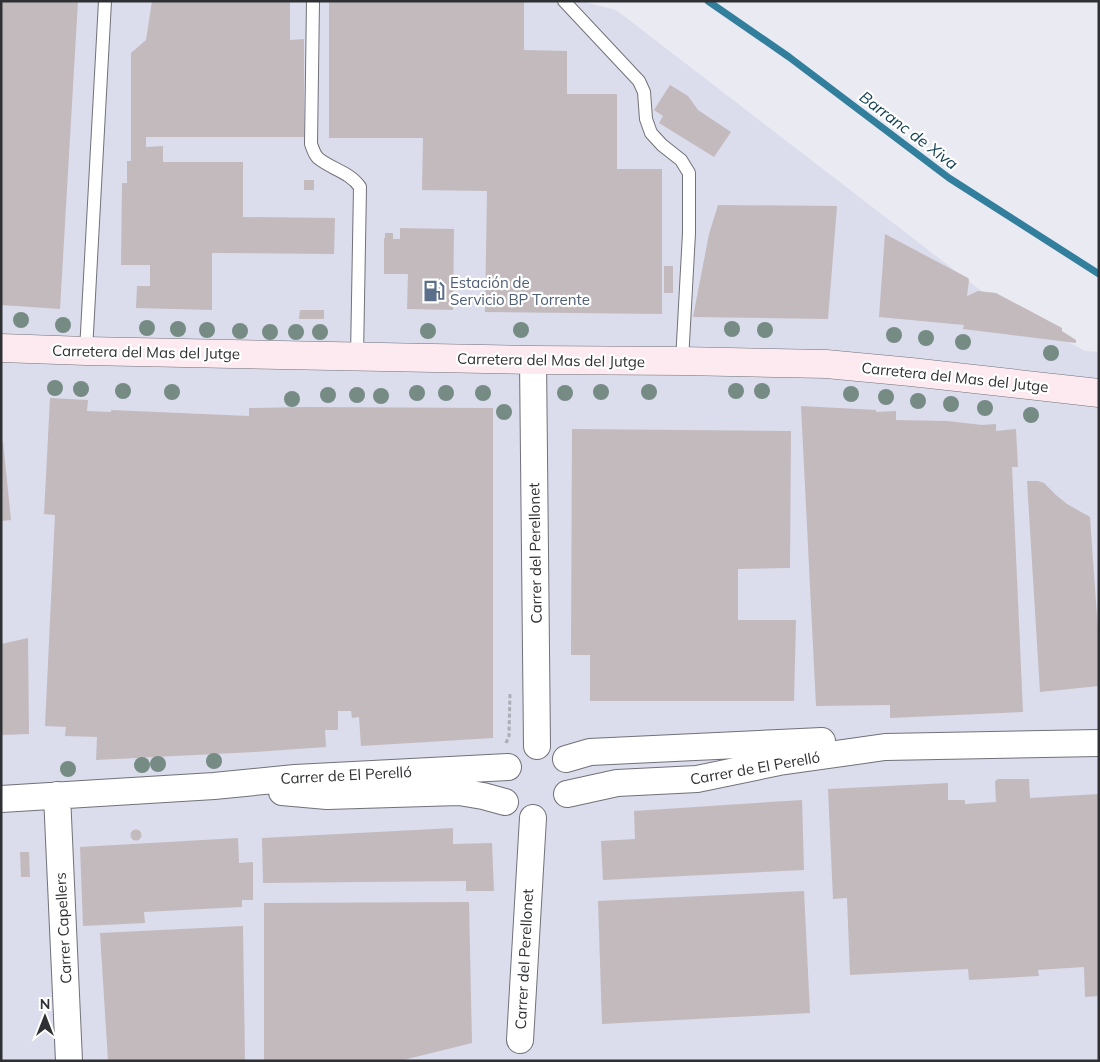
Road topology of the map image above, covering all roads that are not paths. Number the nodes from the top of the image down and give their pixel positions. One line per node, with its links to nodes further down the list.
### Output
1 (105, 1): 5 (lane)
2 (313, 1): 6 (lane)
3 (564, 1): 8 (lane)
4 (1, 348): 5 (street, Carretera del Mas del Jutge)
5 (86, 351): 6 (street, Carretera del Mas del Jutge)
6 (357, 357): 7 (street, Carretera del Mas del Jutge)
7 (532, 360): 8 (street, Carretera del Mas del Jutge); 11 (street, Carrer del Perellonet)
8 (682, 361): 9 (street, Carretera del Mas del Jutge)
9 (1099, 393)
10 (1099, 744): 12 (street, Carrer de El Perelló)
11 (537, 746): 13 (street); 14 (street)
12 (885, 747): 13 (street, Carrer de El Perelló); 16 (street, Carrer de El Perelló)
13 (566, 758): 16 (street)
14 (508, 766): 15 (street, Carrer de El Perelló); 19 (street)
15 (214, 786): 17 (street, Carrer de El Perelló); 19 (street, Carrer de El Perelló)
16 (567, 794): 20 (street)
17 (57, 795): 18 (street, Carrer de El Perelló); 22 (street, Carrer Capellers)
18 (1, 799)
19 (505, 802): 20 (street)
20 (532, 818): 21 (street, Carrer del Perellonet)
21 (520, 1040)
22 (69, 1061)

